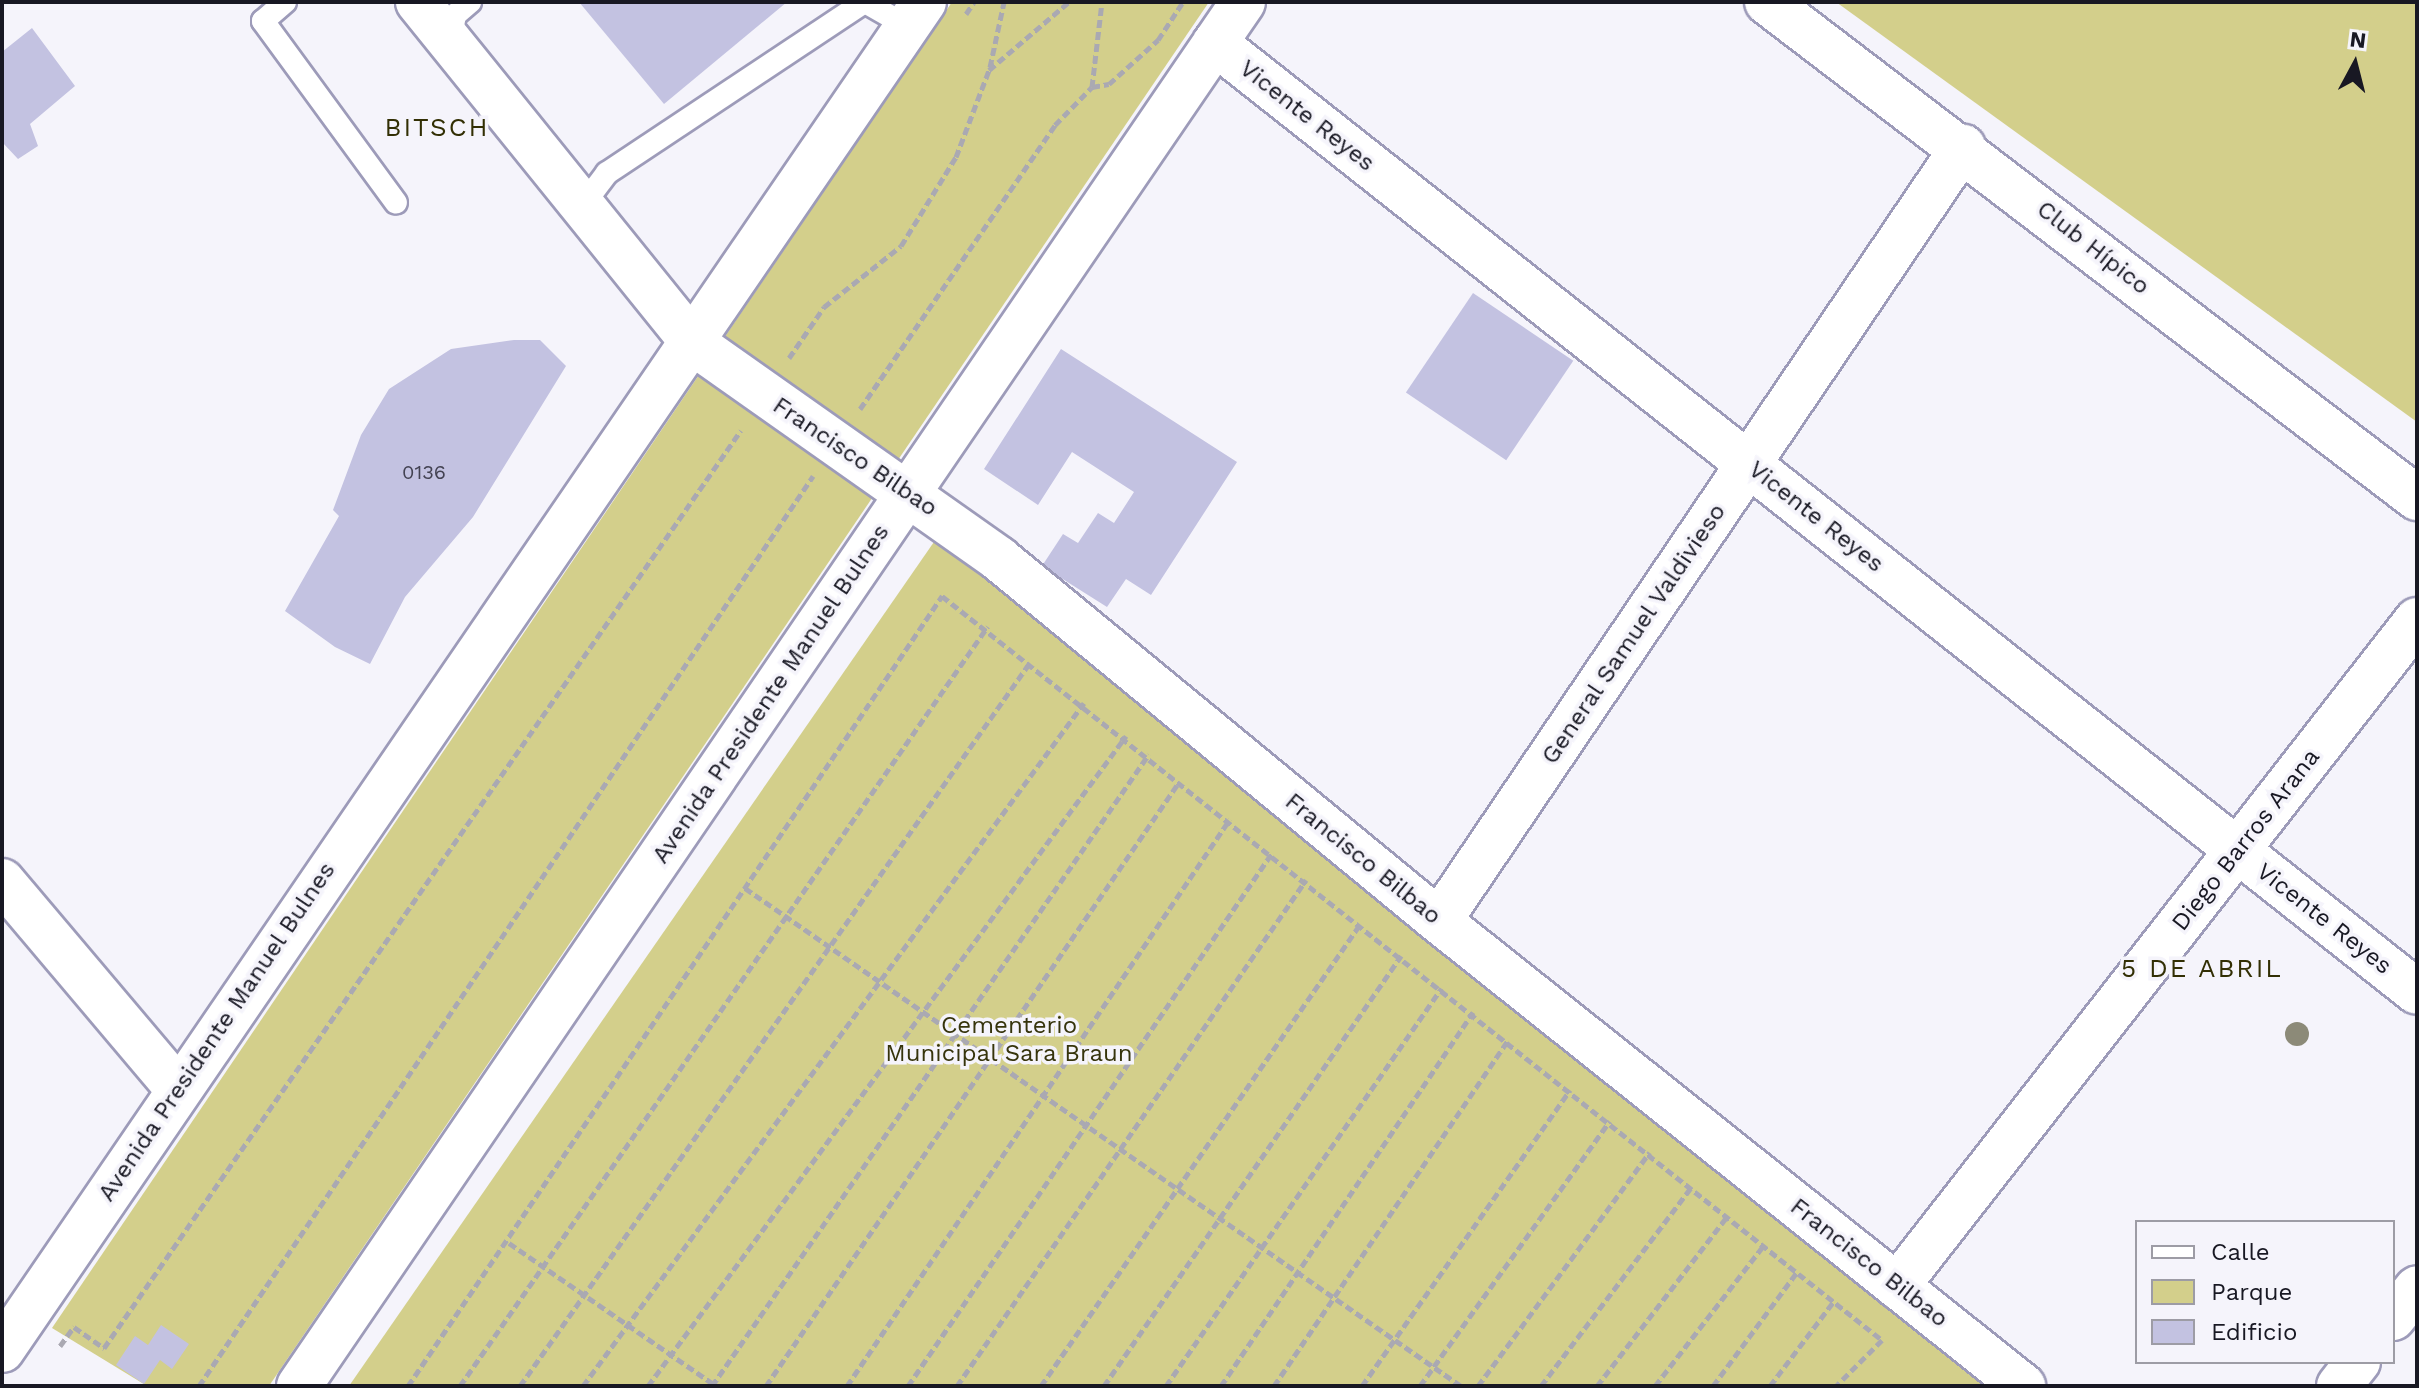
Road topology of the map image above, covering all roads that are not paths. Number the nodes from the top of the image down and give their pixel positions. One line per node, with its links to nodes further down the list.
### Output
1 (285, 2): 11 (lane)
2 (418, 2): 8 (street, Francisco Bilbao)
3 (470, 2): 8 (lane)
4 (865, 2): 7 (lane); 12 (lane)
5 (1243, 2): 9 (street, Avenida Presidente Manuel Bulnes)
6 (1767, 2): 10 (street, Club Hípico)
7 (916, 14): 13 (street, Avenida Presidente Manuel Bulnes)
8 (450, 42): 12 (street, Francisco Bilbao)
9 (1215, 43): 14 (street, Vicente Reyes); 15 (street, Avenida Presidente Manuel Bulnes)
10 (1963, 147): 14 (street, General Samuel Valdivieso); 16 (street, Club Hípico)
11 (396, 203)
12 (582, 206): 13 (street, Francisco Bilbao)
13 (693, 343): 15 (street, Francisco Bilbao); 22 (street, Avenida Presidente Manuel Bulnes)
14 (1749, 464): 18 (street, Vicente Reyes); 20 (street, General Samuel Valdivieso)
15 (909, 492): 20 (street, Francisco Bilbao); 28 (street, Avenida Presidente Manuel Bulnes)
16 (2417, 498)
17 (2417, 620): 18 (street, Diego Barros Arana)
18 (2237, 850): 21 (street, Vicente Reyes); 23 (street, Diego Barros Arana)
19 (2, 881): 22 (street)
20 (1439, 921): 23 (street, Francisco Bilbao)
21 (2417, 992)
22 (177, 1088): 26 (street, Avenida Presidente Manuel Bulnes)
23 (1897, 1286): 29 (street, Francisco Bilbao)
24 (2417, 1288): 25 (street)
25 (2395, 1316)
26 (2, 1350)
27 (2356, 1364): 30 (street)
28 (299, 1386)
29 (2023, 1386)
30 (2339, 1386)

